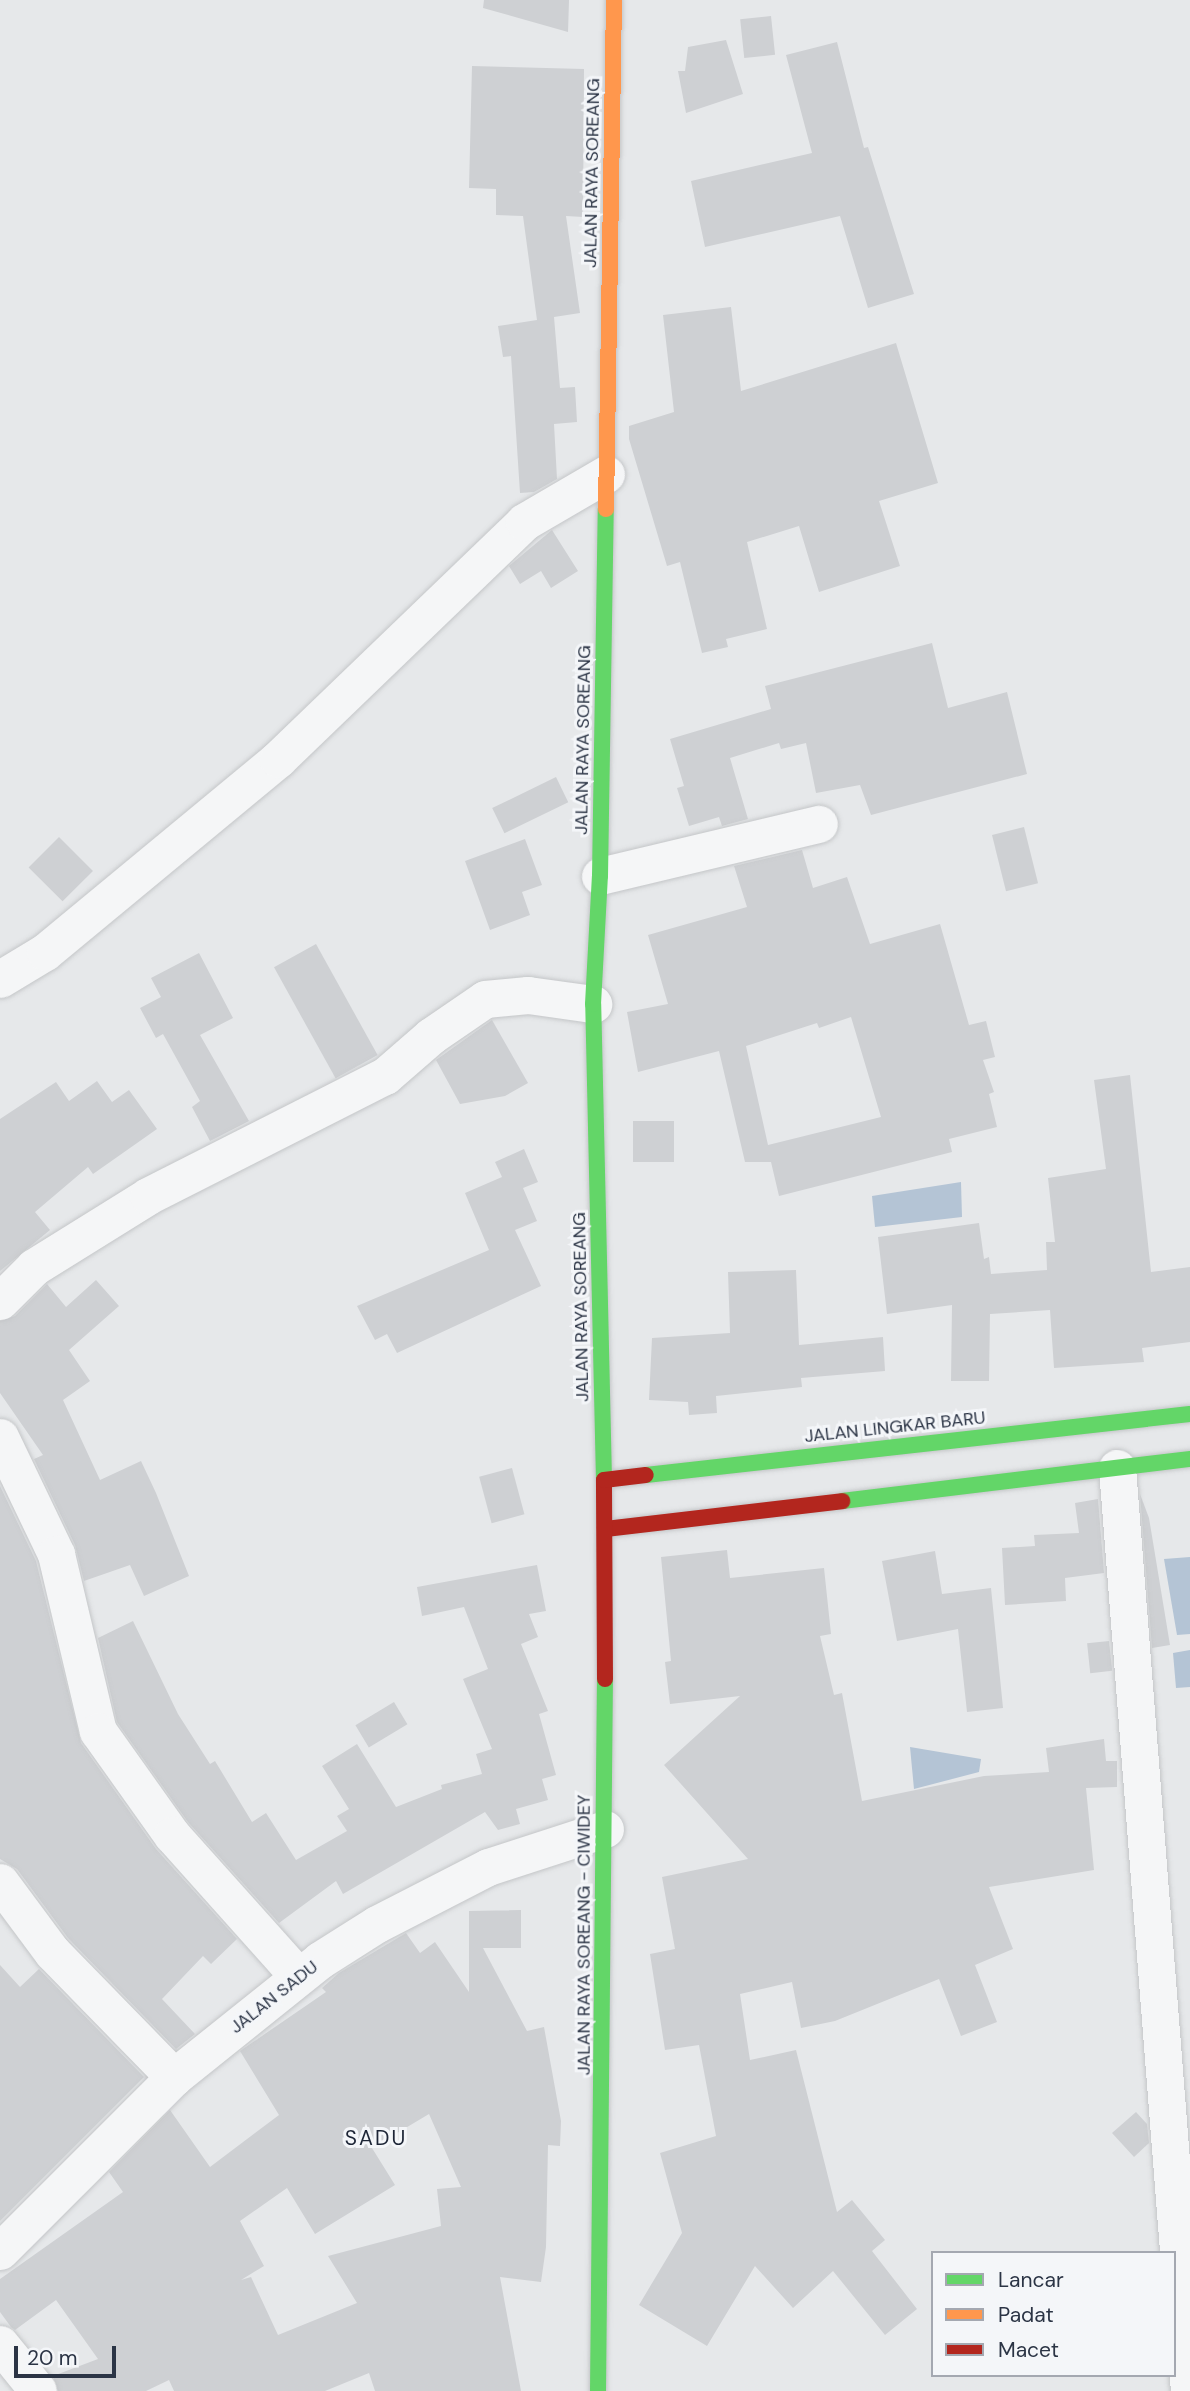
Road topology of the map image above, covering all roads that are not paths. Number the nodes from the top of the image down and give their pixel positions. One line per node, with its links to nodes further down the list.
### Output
1 (614, 0): 2 (main road, JALAN RAYA SOREANG)
2 (606, 474): 4 (main road, JALAN RAYA SOREANG); 5 (street)
3 (819, 824): 4 (street)
4 (600, 876): 6 (main road, JALAN RAYA SOREANG)
5 (0, 979)
6 (593, 1004): 7 (street); 12 (main road, JALAN RAYA SOREANG)
7 (0, 1301)
8 (1190, 1414): 12 (main road, JALAN LINGKAR BARU)
9 (0, 1437): 16 (street)
10 (1190, 1459): 11 (main road)
11 (1116, 1468): 13 (main road); 22 (street)
12 (604, 1480): 13 (main road, JALAN RAYA SOREANG - CIWIDEY)
13 (605, 1529): 14 (main road, JALAN RAYA SOREANG - CIWIDEY)
14 (605, 1829): 16 (street, JALAN SADU); 21 (main road, JALAN RAYA SOREANG - CIWIDEY)
15 (0, 1882): 17 (street)
16 (298, 1976): 17 (street, JALAN SADU)
17 (174, 2077): 18 (street, JALAN SADU)
18 (0, 2251)
19 (0, 2344): 20 (street)
20 (38, 2391)
21 (598, 2391)
22 (1189, 2391)

